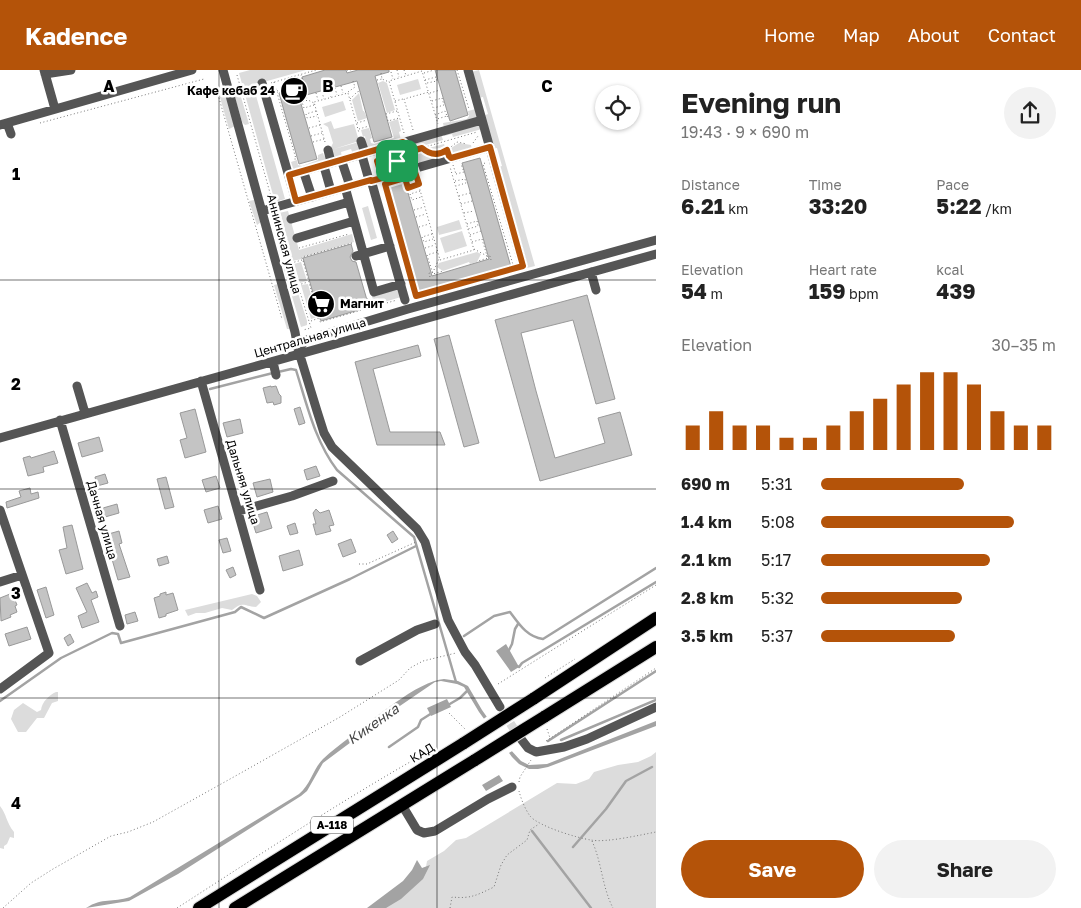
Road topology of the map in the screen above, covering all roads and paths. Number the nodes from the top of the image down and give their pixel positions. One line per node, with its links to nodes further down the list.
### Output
1 (72, 70): 15 (street)
2 (192, 70): 62 (street)
3 (223, 70): 127 (street, Аннинская улица)
4 (316, 70): 20 (path)
5 (347, 70): 6 (path)
6 (350, 70)
7 (397, 70): 23 (path)
8 (404, 70): 22 (path)
9 (411, 70): 19 (path)
10 (434, 70): 17 (path)
11 (461, 70): 14 (path)
12 (468, 70): 60 (street)
13 (418, 71): 17 (path); 19 (path)
14 (457, 71): 60 (path)
15 (45, 72): 62 (street)
16 (391, 72): 28 (path)
17 (423, 72): 29 (path)
18 (381, 73): 26 (path)
19 (412, 74): 22 (path)
20 (300, 75): 21 (path); 35 (path)
21 (296, 76): 25 (path); 35 (path)
22 (406, 76): 23 (path)
23 (400, 78): 28 (path)
24 (204, 79): 73 (path)
25 (285, 79): 31 (path); 37 (path)
26 (382, 79): 27 (path); 32 (path)
27 (376, 80)
28 (393, 80): 32 (path)
29 (425, 80): 34 (path); 34 (path)
30 (353, 81): 46 (path)
31 (274, 82): 33 (path); 42 (path)
32 (389, 82): 56 (path)
33 (263, 84): 98 (street)
34 (426, 84): 47 (path)
35 (299, 85): 37 (path)
36 (341, 86): 48 (path)
37 (288, 88): 42 (path)
38 (335, 88): 49 (path)
39 (328, 90): 50 (path)
40 (440, 90): 47 (path)
41 (217, 91): 173 (path)
42 (276, 91): 98 (path)
43 (360, 91): 54 (path)
44 (322, 92): 51 (path)
45 (316, 93): 55 (path)
46 (348, 93): 48 (path); 54 (path)
47 (429, 93): 52 (path); 57 (path)
48 (344, 94): 49 (path)
49 (338, 96): 50 (path)
50 (331, 98): 51 (path)
51 (325, 99): 55 (path)
52 (404, 99): 56 (path); 81 (path)
53 (308, 100): 58 (path); 58 (path); 59 (path)
54 (350, 100): 70 (path)
55 (318, 101): 59 (path)
56 (395, 101): 64 (path)
57 (431, 101): 61 (path); 61 (path)
58 (303, 102): 59 (path)
59 (314, 104): 63 (path)
60 (478, 106): 69 (street)
61 (433, 108): 65 (path)
62 (55, 109): 71 (street)
63 (316, 111): 66 (path); 66 (path)
64 (398, 111): 67 (path); 67 (path)
65 (435, 114): 75 (path); 75 (path)
66 (318, 115): 72 (path)
67 (400, 117): 81 (path)
68 (367, 120): 70 (path)
69 (482, 120): 75 (street); 89 (street)
70 (356, 123): 77 (path)
71 (4, 124): 79 (street)
72 (320, 124): 76 (path); 78 (path)
73 (32, 125)
74 (369, 126): 77 (path)
75 (439, 126): 81 (street); 86 (path)
76 (309, 128)
77 (358, 130): 84 (path)
78 (322, 132): 80 (path); 83 (path)
79 (11, 134)
80 (311, 136)
81 (407, 137): 88 (street); 92 (path)
82 (456, 138): 86 (path); 87 (path); 87 (path)
83 (324, 139): 85 (path); 91 (path)
84 (361, 141): 93 (street)
85 (313, 142)
86 (444, 142): 90 (path)
87 (457, 142): 100 (path)
88 (388, 146): 93 (street); 95 (path)
89 (490, 147): 97 (street); 100 (street)
90 (422, 148): 92 (path); 94 (path)
91 (328, 150): 99 (street)
92 (408, 152): 95 (path); 104 (path)
93 (367, 154): 96 (path); 99 (street); 109 (street)
94 (436, 155)
95 (392, 157): 96 (path); 104 (path)
96 (377, 161): 107 (path)
97 (493, 161): 159 (street); 160 (path)
98 (285, 162): 105 (street)
99 (331, 162): 105 (street)
100 (450, 162): 101 (path); 104 (street); 110 (path)
101 (461, 163)
102 (344, 165): 111 (street)
103 (324, 170): 113 (street)
104 (416, 173): 107 (street); 108 (path); 114 (path)
105 (289, 175): 120 (street)
106 (305, 176): 117 (street)
107 (382, 178): 109 (street)
108 (405, 178)
109 (370, 181): 111 (street); 146 (street)
110 (454, 182): 112 (path); 112 (path)
111 (347, 186): 113 (street); 122 (street)
112 (456, 186): 118 (path)
113 (331, 191): 117 (street)
114 (421, 191): 119 (path); 119 (path)
115 (380, 193): 169 (path)
116 (470, 193): 118 (path)
117 (312, 196): 120 (street)
118 (459, 196): 123 (path)
119 (422, 197): 124 (path)
120 (296, 201): 127 (street)
121 (472, 201): 123 (path)
122 (349, 202): 131 (street); 132 (street)
123 (461, 204): 128 (path)
124 (425, 206): 125 (path); 129 (path)
125 (414, 210)
126 (474, 210): 128 (path)
127 (262, 211): 174 (street, Аннинская улица)
128 (463, 213): 134 (path)
129 (427, 214): 130 (path); 133 (path)
130 (416, 217)
131 (291, 218)
132 (354, 221): 141 (street); 150 (street)
133 (430, 223): 135 (path); 139 (path)
134 (466, 224): 136 (path); 136 (path)
135 (419, 227)
136 (468, 229): 140 (path)
137 (480, 232): 140 (path)
138 (353, 233): 147 (path)
139 (433, 234): 142 (path); 142 (path)
140 (469, 235): 144 (path)
141 (297, 238)
142 (434, 239): 145 (path)
143 (656, 240): 174 (street)
144 (472, 242): 149 (path); 153 (path)
145 (436, 244): 148 (path); 151 (path)
146 (390, 246): 150 (street); 166 (street)
147 (299, 248)
148 (425, 248)
149 (473, 249): 153 (path); 154 (path)
150 (360, 252): 155 (path); 166 (street)
151 (438, 252): 154 (path); 162 (path)
152 (656, 254): 163 (street, Центральная улица)
153 (487, 256): 156 (path); 157 (path)
154 (440, 258): 162 (path)
155 (303, 260): 158 (path); 165 (path)
156 (491, 260)
157 (478, 261)
158 (291, 263)
159 (523, 266): 160 (path)
160 (514, 268): 169 (path)
161 (442, 271): 162 (path)
162 (433, 272): 164 (path)
163 (591, 272): 168 (street); 174 (street, Центральная улица)
164 (430, 277)
165 (309, 282): 167 (path); 171 (path)
166 (401, 284): 170 (street)
167 (298, 285)
168 (596, 290)
169 (416, 296): 170 (path)
170 (405, 299): 171 (path)
171 (319, 318): 172 (path)
172 (309, 321)
173 (284, 325)
174 (299, 352): 175 (street, Центральная улица); 192 (street, Аннинская улица)
175 (272, 362): 176 (street); 177 (street, Центральная улица)
176 (276, 375)
177 (201, 381): 179 (street, Центральная улица); 184 (street, Дальняя улица)
178 (76, 386): 179 (street)
179 (85, 414): 180 (street, Центральная улица)
180 (60, 420): 181 (street, Центральная улица); 193 (street, Дачная улица)
181 (0, 438)
182 (333, 481): 184 (street)
183 (0, 510): 187 (street)
184 (239, 511): 190 (street, Дальняя улица)
185 (412, 544): 186 (path)
186 (359, 564)
187 (22, 574): 188 (street); 198 (street)
188 (0, 582)
189 (656, 585): 199 (path)
190 (260, 590)
191 (656, 618): 204 (highway, КАД / А-118, bridge)
192 (441, 622): 196 (street); 199 (street, Аннинская улица)
193 (120, 626)
194 (656, 647): 203 (highway, А-118)
195 (451, 654): 217 (path)
196 (360, 661)
197 (656, 668): 205 (path)
198 (0, 689)
199 (488, 690): 200 (street, Аннинская улица)
200 (500, 707)
201 (656, 707): 208 (street)
202 (449, 713): 204 (path)
203 (546, 723): 205 (path); 220 (highway, А-118, bridge)
204 (465, 737): 219 (highway, КАД / А-118)
205 (550, 738): 208 (path)
206 (521, 739): 208 (street)
207 (435, 748): 218 (path)
208 (531, 750)
209 (529, 763): 210 (path)
210 (522, 774)
211 (512, 787): 213 (street)
212 (524, 804): 214 (path)
213 (405, 810)
214 (539, 823): 216 (path); 221 (path)
215 (656, 832): 216 (path)
216 (592, 841): 222 (path)
217 (3, 908)
218 (177, 908)
219 (200, 908)
220 (235, 908)
221 (450, 908)
222 (613, 908)

